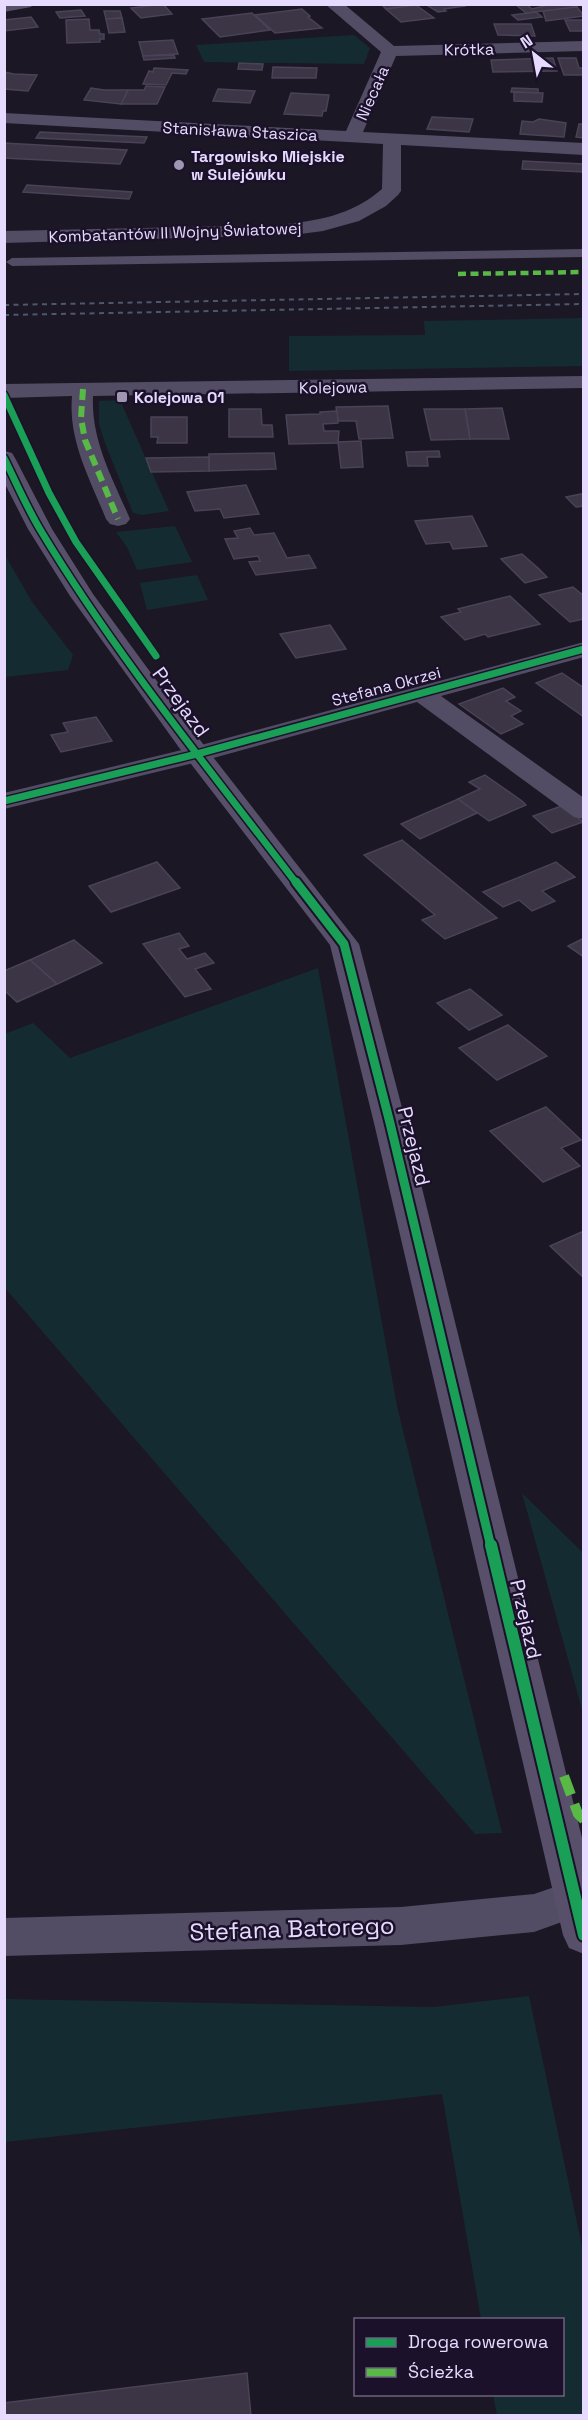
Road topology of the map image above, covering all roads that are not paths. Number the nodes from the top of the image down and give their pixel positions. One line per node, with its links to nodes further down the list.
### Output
1 (25, 4): 3 (street)
2 (333, 4): 5 (street, Niecała)
3 (4, 7)
4 (584, 46): 5 (street, Krótka)
5 (390, 51): 7 (street, Niecała)
6 (4, 118): 7 (street, Stanisława Staszica)
7 (352, 137): 8 (street, Stanisława Staszica)
8 (392, 139): 9 (street, Stanisława Staszica); 10 (street, Kombatantów II Wojny Światowej)
9 (584, 149)
10 (4, 237)
11 (584, 252): 12 (lane)
12 (12, 262)
13 (584, 382): 14 (street, Kolejowa)
14 (83, 389): 15 (street, Kolejowa); 17 (street)
15 (4, 390)
16 (4, 458): 20 (street, Przejazd)
17 (118, 519)
18 (584, 649): 19 (street, Stefana Okrzei)
19 (418, 692): 20 (street, Stefana Okrzei); 22 (street)
20 (197, 754): 21 (street, Stefana Okrzei); 23 (street, Przejazd)
21 (4, 801)
22 (584, 811)
23 (581, 1909): 24 (street, Stefana Batorego)
24 (4, 1936)

